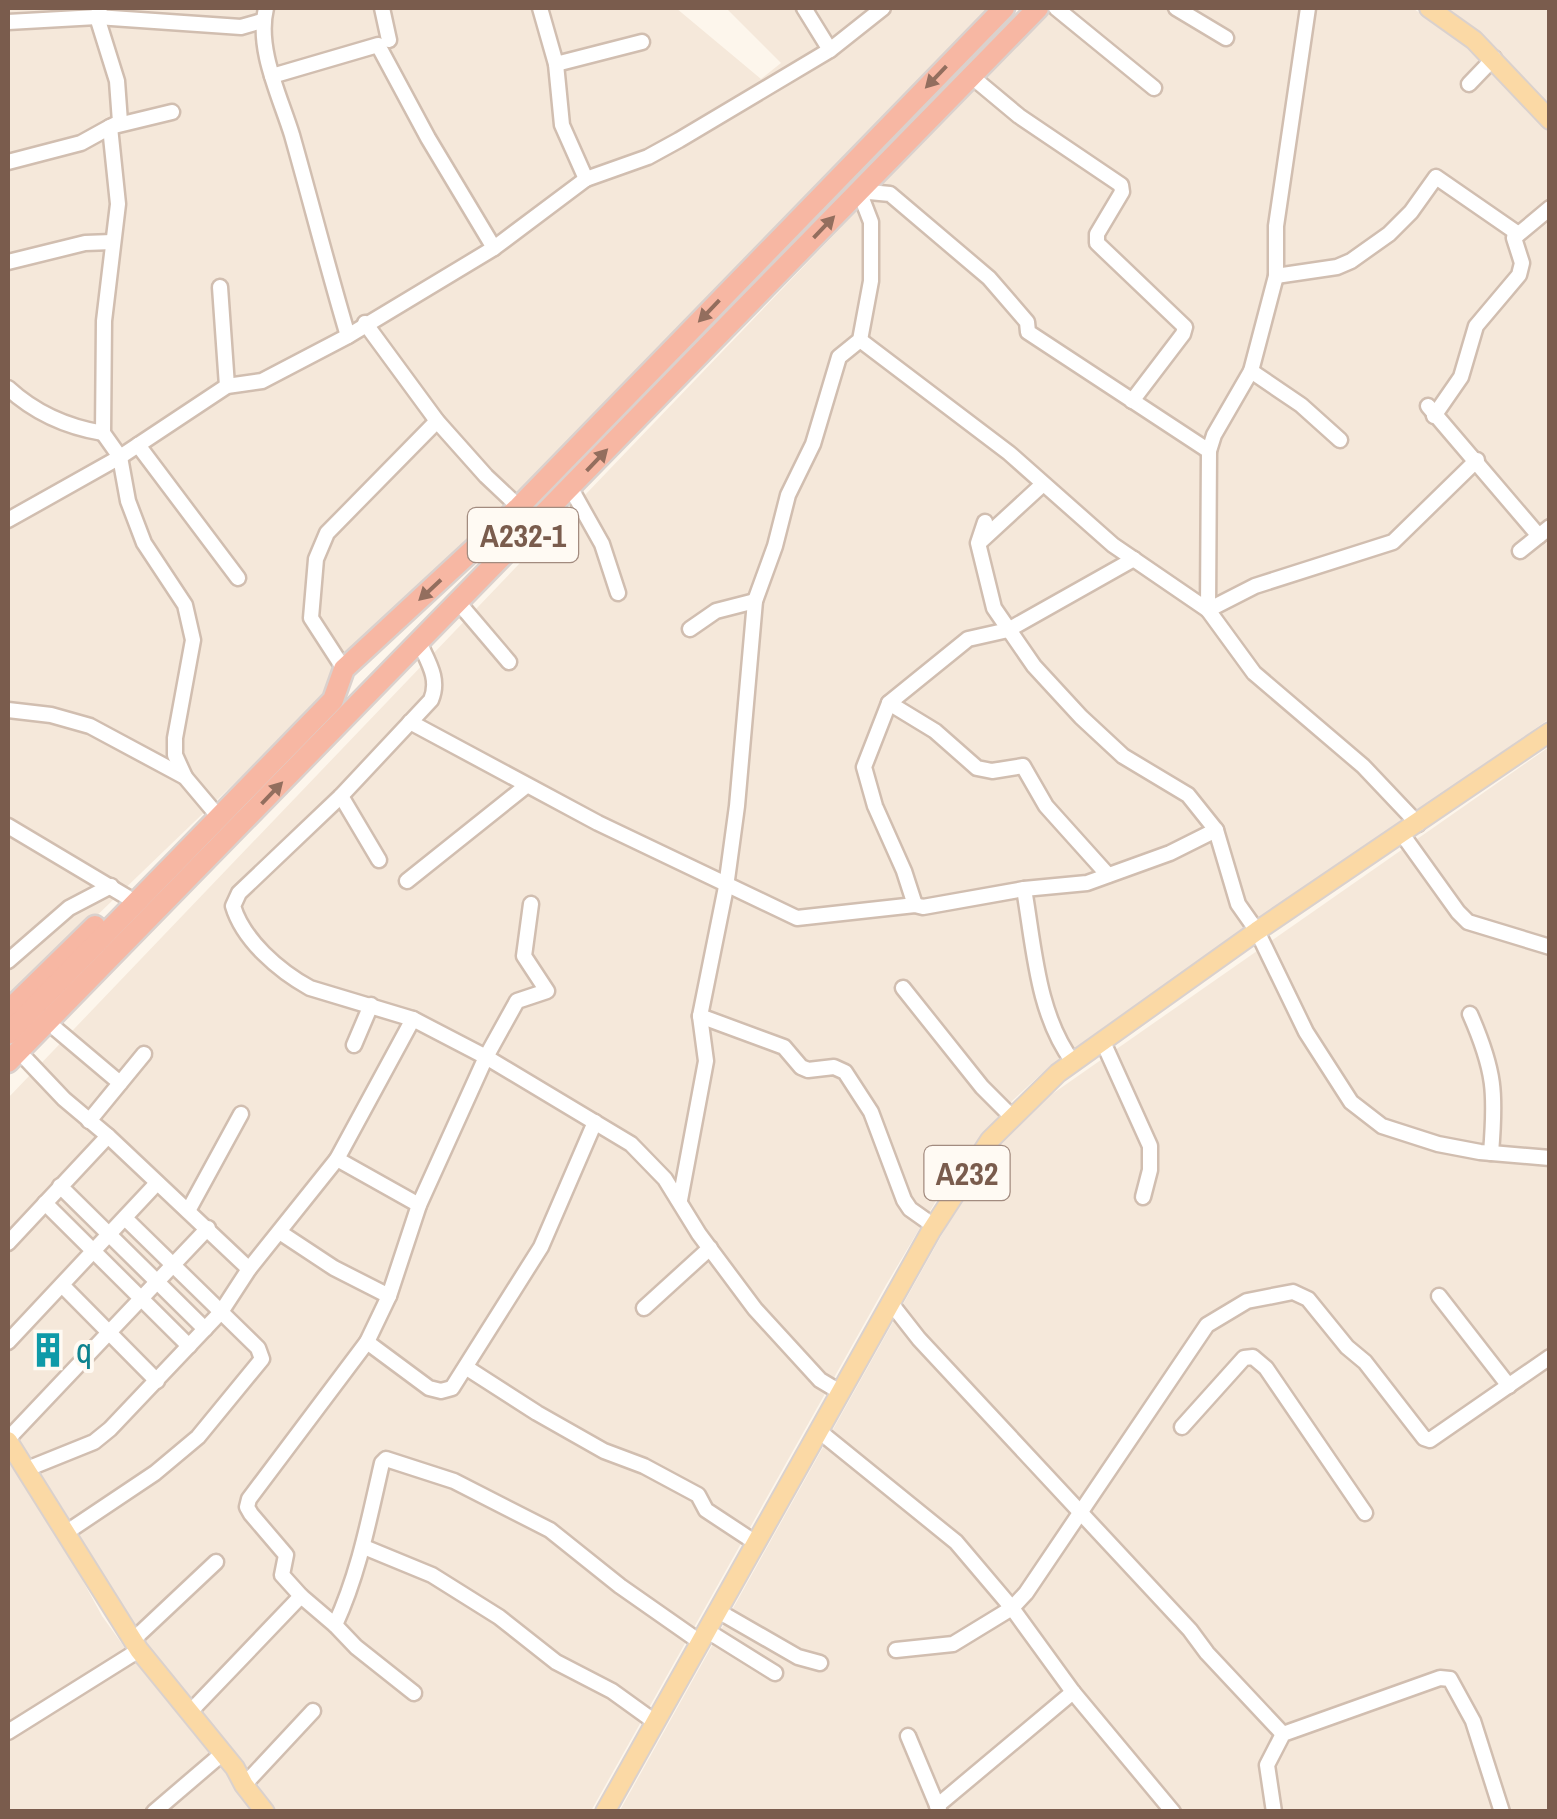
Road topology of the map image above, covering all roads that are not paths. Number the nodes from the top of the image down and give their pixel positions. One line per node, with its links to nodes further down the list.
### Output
1 (382, 8): 15 (street)
2 (540, 8): 19 (street)
3 (804, 8): 17 (street)
4 (883, 8): 17 (street)
5 (1004, 8): 55 (highway, A232-1, one-way to 55)
6 (1038, 8): 21 (highway, A232-1)
7 (1056, 8): 23 (street)
8 (1176, 8): 14 (street)
9 (1308, 8): 35 (street)
10 (1429, 8): 18 (main road)
11 (98, 12): 12 (street); 13 (street); 26 (street)
12 (264, 14): 20 (street)
13 (8, 22)
14 (1226, 38)
15 (389, 40)
16 (642, 42): 19 (street)
17 (830, 50): 28 (street)
18 (1494, 58): 22 (street); 25 (main road)
19 (556, 64): 28 (street)
20 (272, 76): 33 (street); 38 (street)
21 (971, 76): 29 (highway, A232-1); 45 (street)
22 (1469, 84)
23 (1154, 88)
24 (172, 112): 26 (street)
25 (1550, 120)
26 (110, 127): 27 (street); 32 (street)
27 (8, 162)
28 (586, 179): 33 (street)
29 (859, 192): 39 (street); 45 (street); 54 (highway, A232-1, one-way to 29)
30 (1550, 208): 31 (street)
31 (1517, 233): 35 (street); 52 (street)
32 (112, 242): 34 (street); 47 (street)
33 (494, 248): 37 (street)
34 (8, 262)
35 (1276, 276): 42 (street)
36 (220, 288): 43 (street)
37 (365, 324): 38 (street); 46 (street)
38 (348, 336): 43 (street)
39 (860, 340): 40 (street); 41 (street)
40 (876, 351): 41 (street); 53 (street)
41 (839, 357): 64 (street)
42 (1252, 371): 48 (street); 50 (street)
43 (227, 386): 49 (street)
44 (8, 388): 47 (street)
45 (1132, 400): 50 (street)
46 (437, 422): 55 (street); 71 (street)
47 (103, 433): 51 (street)
48 (1340, 440)
49 (138, 445): 51 (street); 62 (street)
50 (1209, 451): 66 (street)
51 (120, 458): 56 (street); 76 (street)
52 (1477, 460): 58 (street); 66 (street)
53 (1043, 484): 59 (street); 61 (street)
54 (570, 487): 63 (street); 65 (highway, A232-1)
55 (518, 507): 71 (highway, A232-1, one-way to 71)
56 (8, 520)
57 (984, 522): 59 (street)
58 (1544, 532): 60 (street)
59 (978, 544): 68 (street)
60 (1520, 551)
61 (1134, 558): 66 (street); 68 (street)
62 (238, 578)
63 (618, 593)
64 (755, 601): 67 (street); 87 (street)
65 (458, 602): 69 (highway, A232-1); 70 (street)
66 (1208, 610): 82 (street)
67 (690, 629)
68 (1008, 630): 72 (street); 83 (street)
69 (419, 642): 74 (street); 80 (highway, A232-1, one-way to 69)
70 (509, 662)
71 (344, 669): 79 (highway, A232-1)
72 (888, 703): 85 (street); 91 (street)
73 (8, 710): 76 (street)
74 (410, 722): 77 (street); 78 (street)
75 (1547, 739): 82 (main road, A232)
76 (185, 777): 79 (street)
77 (526, 786): 86 (street); 87 (street)
78 (340, 796): 84 (street); 96 (street)
79 (222, 812): 89 (highway); 102 (highway, A232-1)
80 (244, 822): 101 (highway); 107 (highway, A232-1)
81 (8, 826): 89 (street)
82 (1410, 829): 92 (main road, A232); 93 (street)
83 (1216, 830): 85 (street); 92 (street)
84 (379, 860)
85 (1108, 875): 88 (street)
86 (407, 881)
87 (726, 886): 91 (street); 99 (street)
88 (1024, 889): 91 (street); 108 (street)
89 (119, 892): 94 (street); 97 (highway)
90 (530, 904): 106 (street)
91 (915, 905)
92 (1257, 930): 103 (main road, A232); 116 (street)
93 (1550, 947)
94 (8, 961)
95 (903, 988): 112 (street)
96 (371, 1004): 100 (street); 104 (street)
97 (8, 1011)
98 (1470, 1014): 116 (street)
99 (700, 1016): 122 (street); 127 (street)
100 (413, 1020): 106 (street); 118 (street)
101 (56, 1028): 107 (highway); 110 (street)
102 (8, 1034)
103 (1103, 1042): 108 (main road, A232); 121 (street)
104 (354, 1044)
105 (144, 1054): 110 (street)
106 (486, 1057): 114 (street); 124 (street)
107 (17, 1061): 109 (highway); 113 (street)
108 (1073, 1062): 112 (main road, A232)
109 (8, 1081)
110 (120, 1082): 113 (street)
111 (241, 1114): 125 (street)
112 (1011, 1116): 127 (main road, A232)
113 (88, 1121): 115 (street)
114 (595, 1122): 122 (street); 150 (street)
115 (108, 1136): 119 (street); 120 (street)
116 (1491, 1154): 117 (street)
117 (1550, 1158)
118 (337, 1159): 124 (street); 129 (street)
119 (157, 1183): 125 (street); 126 (street)
120 (60, 1186): 123 (street); 130 (street)
121 (1143, 1197)
122 (680, 1200): 132 (street)
123 (46, 1204): 131 (street); 133 (street)
124 (419, 1204): 138 (street)
125 (188, 1211): 128 (street)
126 (126, 1218): 130 (street); 134 (street)
127 (934, 1226): 141 (main road, A232)
128 (208, 1228): 134 (street); 135 (street)
129 (280, 1232): 135 (street); 138 (street)
130 (109, 1234): 133 (street); 136 (street)
131 (8, 1243)
132 (710, 1248): 142 (street); 153 (street)
133 (94, 1251): 137 (street); 140 (street)
134 (172, 1266): 136 (street); 143 (street)
135 (250, 1269): 143 (street)
136 (157, 1282): 140 (street); 144 (street)
137 (62, 1286): 145 (street); 146 (street)
138 (389, 1296): 147 (street)
139 (1439, 1296): 152 (street)
140 (141, 1300): 145 (street); 148 (street)
141 (890, 1302): 153 (main road, A232); 159 (street)
142 (644, 1308)
143 (221, 1312): 144 (street); 160 (street)
144 (205, 1328): 148 (street)
145 (110, 1332): 151 (street); 156 (street)
146 (8, 1342)
147 (367, 1342): 150 (street); 164 (street)
148 (189, 1346): 151 (street)
149 (1550, 1356): 152 (street)
150 (467, 1368): 161 (street)
151 (158, 1381): 157 (street)
152 (1509, 1386): 159 (street)
153 (840, 1392): 155 (main road, A232)
154 (1182, 1427): 158 (street)
155 (818, 1431): 161 (main road, A232); 165 (street)
156 (8, 1440): 157 (main road)
157 (27, 1469): 160 (main road)
158 (1365, 1513)
159 (1080, 1514): 165 (street); 179 (street)
160 (67, 1532): 169 (main road)
161 (756, 1542): 166 (main road, A232)
162 (364, 1547): 167 (street); 168 (street); 177 (street)
163 (216, 1562): 169 (street)
164 (301, 1596): 167 (street); 176 (street)
165 (1012, 1608): 170 (street); 173 (street)
166 (718, 1611): 168 (main road, A232); 171 (street)
167 (335, 1626): 174 (street)
168 (703, 1636): 172 (street); 177 (main road, A232)
169 (136, 1645): 176 (main road); 178 (street)
170 (896, 1650)
171 (820, 1663)
172 (775, 1673)
173 (1073, 1692): 184 (street); 187 (street)
174 (414, 1693)
175 (313, 1711): 182 (street)
176 (189, 1713): 181 (main road)
177 (655, 1722): 183 (main road, A232)
178 (10, 1726)
179 (1283, 1734): 188 (street); 189 (street)
180 (908, 1736): 184 (street)
181 (223, 1753): 182 (main road); 185 (street)
182 (244, 1785): 186 (main road)
183 (612, 1809)
184 (938, 1809)
185 (154, 1812)
186 (265, 1812)
187 (1173, 1812)
188 (1274, 1812)
189 (1502, 1812)

